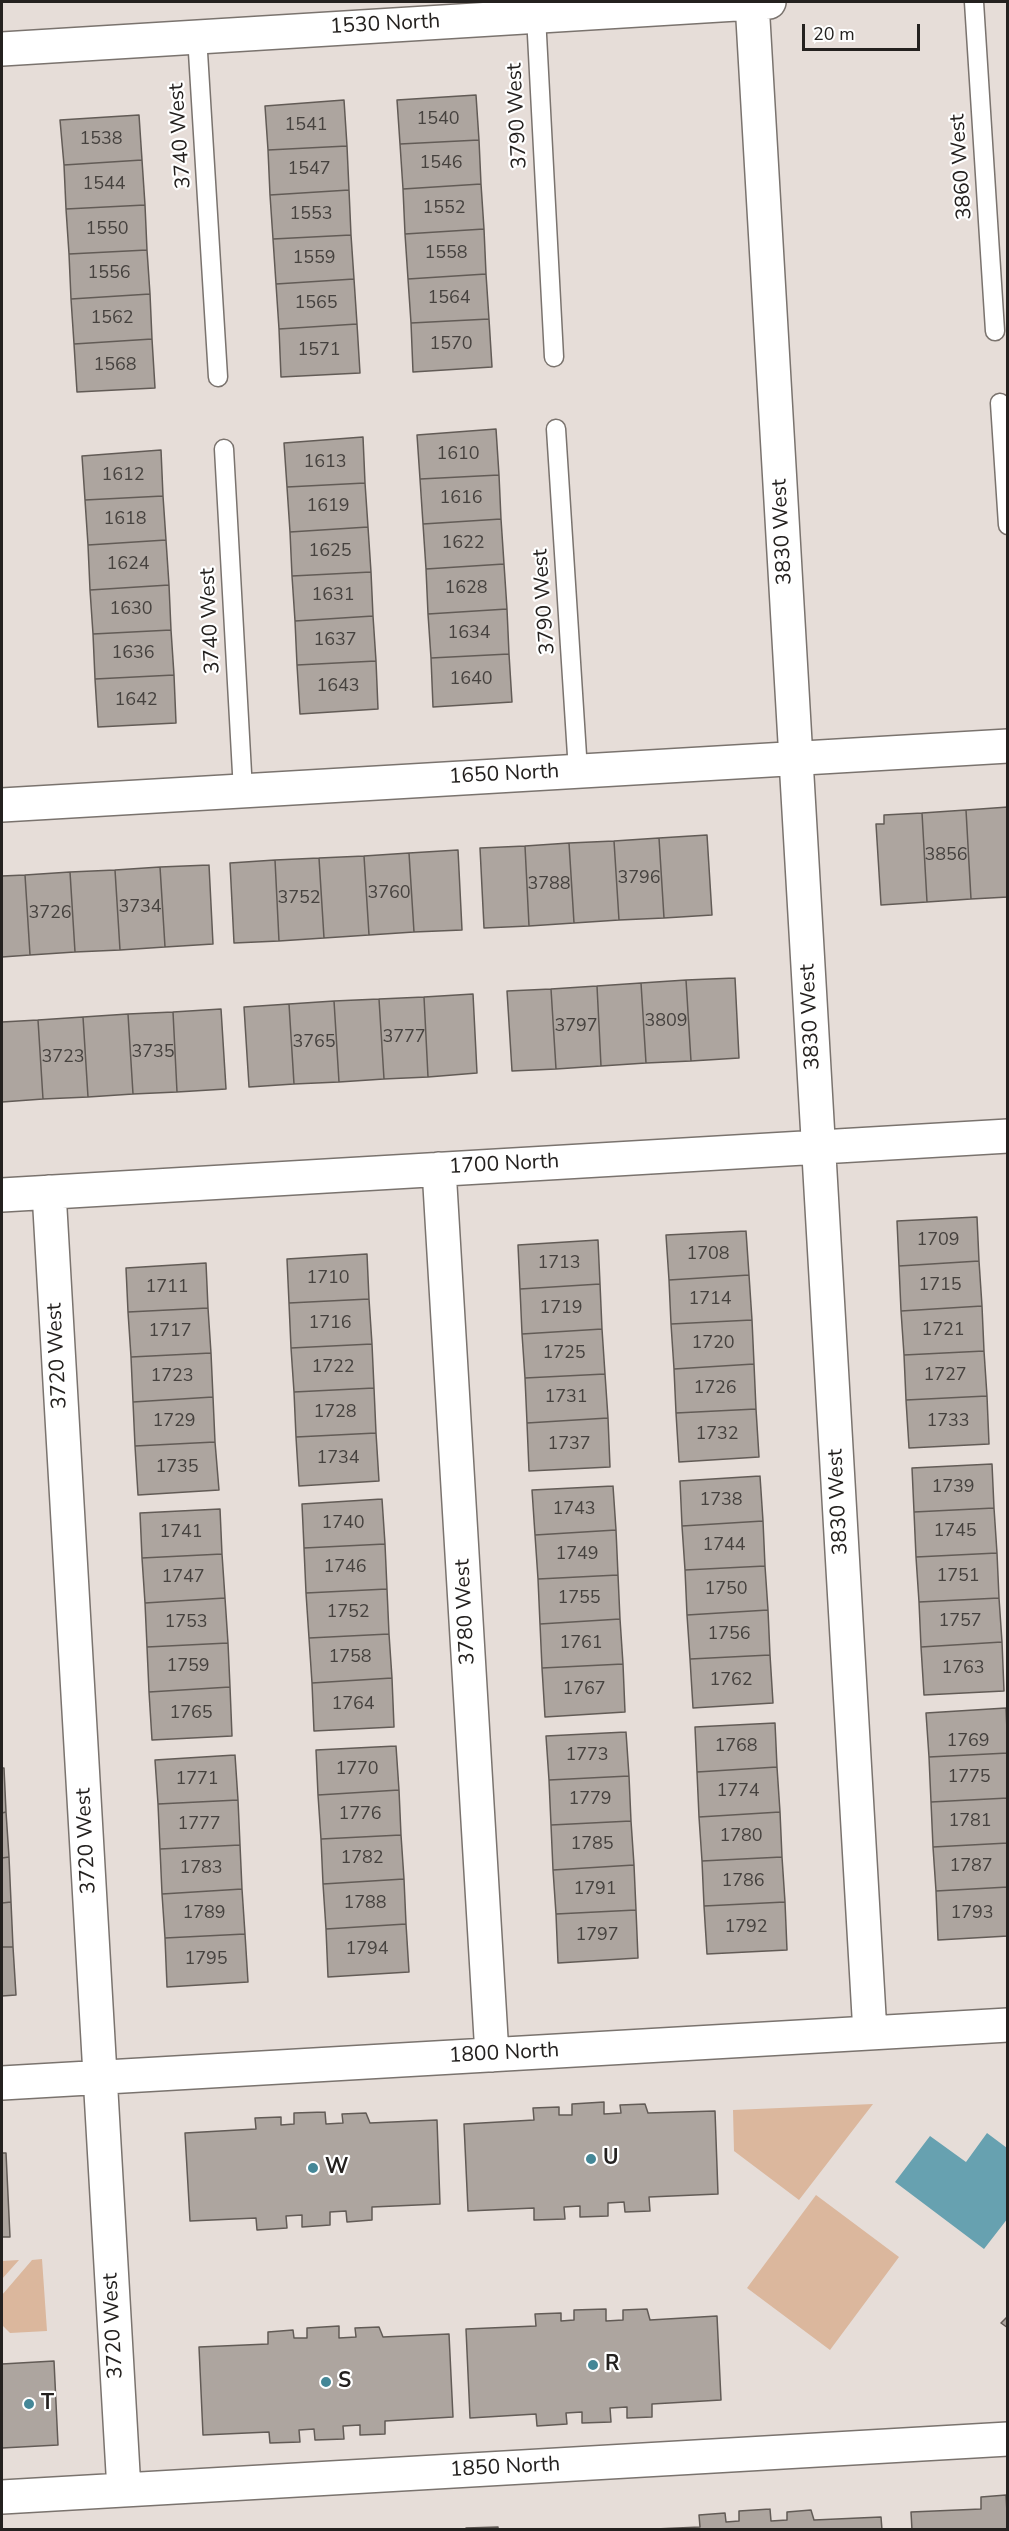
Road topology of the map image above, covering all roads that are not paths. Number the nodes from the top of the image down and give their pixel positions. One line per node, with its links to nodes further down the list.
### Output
1 (758, 2): 3 (street, 1530 North); 14 (street, 3830 West)
2 (974, 2): 6 (lane, 3860 West)
3 (536, 16): 4 (street, 1530 North); 7 (lane, 3790 West)
4 (197, 36): 5 (street, 1530 North); 8 (lane, 3740 West)
5 (2, 49)
6 (994, 331)
7 (554, 357)
8 (218, 376)
9 (1000, 403): 12 (lane)
10 (556, 429): 15 (lane, 3790 West)
11 (224, 449): 16 (lane, 3740 West)
12 (1008, 525)
13 (1008, 746): 14 (street, 1650 North)
14 (796, 758): 15 (street, 1650 North); 19 (street, 3830 West)
15 (578, 771): 16 (street, 1650 North)
16 (243, 791): 17 (street, 1650 North)
17 (2, 805)
18 (1008, 1136): 19 (street, 1700 North)
19 (819, 1147): 20 (street, 1700 North); 24 (street, 3830 West)
20 (439, 1169): 21 (street, 1700 North); 25 (street, 3780 West)
21 (49, 1192): 22 (street, 1700 North); 26 (street, 3720 West)
22 (2, 1195)
23 (1008, 2025): 24 (street, 1800 North)
24 (870, 2033): 25 (street, 1800 North)
25 (492, 2055): 26 (street, 1800 North)
26 (100, 2077): 27 (street, 1800 North); 29 (street, 3720 West)
27 (2, 2083)
28 (1008, 2439): 29 (street, 1850 North)
29 (124, 2490): 30 (street, 1850 North)
30 (2, 2497)

